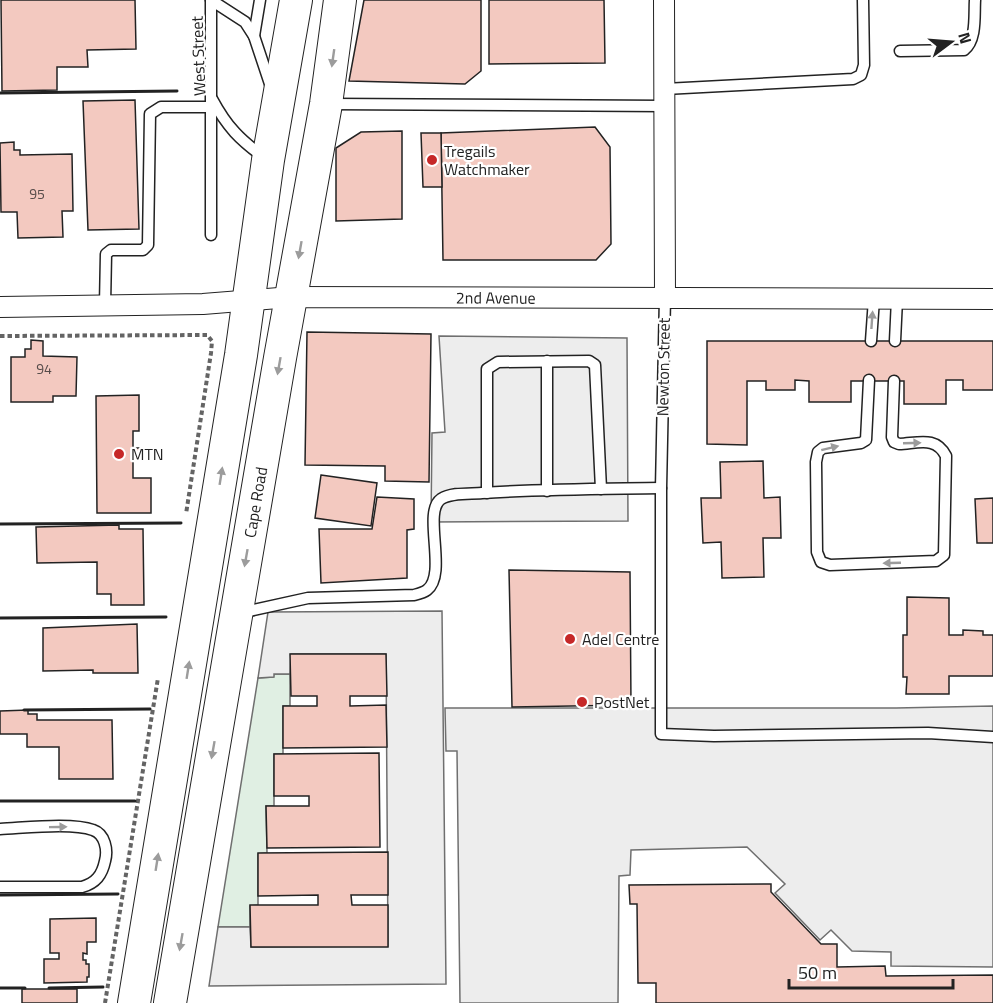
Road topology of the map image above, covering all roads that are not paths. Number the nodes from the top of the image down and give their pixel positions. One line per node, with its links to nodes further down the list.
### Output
1 (211, 0): 8 (lane); 11 (lane, West Street)
2 (261, 0): 8 (lane)
3 (296, 0): 13 (main road)
4 (340, 0): 12 (main road, Cape Road, one-way to 12)
5 (664, 0): 10 (street, Newton Street)
6 (863, 0): 10 (lane)
7 (975, 0): 9 (lane)
8 (254, 36): 13 (lane)
9 (900, 51)
10 (665, 97): 12 (lane); 17 (street, Newton Street)
11 (211, 102): 14 (lane, West Street); 15 (lane); 22 (lane)
12 (326, 104): 16 (main road, Cape Road, one-way to 16)
13 (277, 106): 14 (main road)
14 (268, 160): 21 (main road)
15 (211, 235)
16 (291, 297): 17 (street, 2nd Avenue); 21 (street, 2nd Avenue); 33 (main road, Cape Road, one-way to 33)
17 (665, 297): 18 (street, 2nd Avenue); 29 (lane, Newton Street)
18 (874, 298): 19 (street, 2nd Avenue); 24 (lane, one-way to 18)
19 (897, 299): 20 (street, 2nd Avenue); 25 (lane)
20 (993, 299)
21 (248, 301): 22 (street, 2nd Avenue); 37 (main road, one-way to 21)
22 (105, 305): 23 (street, 2nd Avenue)
23 (0, 307)
24 (871, 341)
25 (895, 341)
26 (547, 361): 30 (lane); 31 (lane); 32 (lane)
27 (869, 380): 28 (lane, one-way to 27)
28 (894, 381)
29 (661, 488): 30 (lane); 34 (lane, Newton Street)
30 (601, 489): 31 (lane)
31 (547, 491): 32 (lane)
32 (487, 492): 33 (lane)
33 (237, 614): 38 (main road, Cape Road, one-way to 38)
34 (993, 737)
35 (0, 829): 36 (lane, one-way to 36)
36 (0, 887)
37 (134, 1003)
38 (170, 1003)

